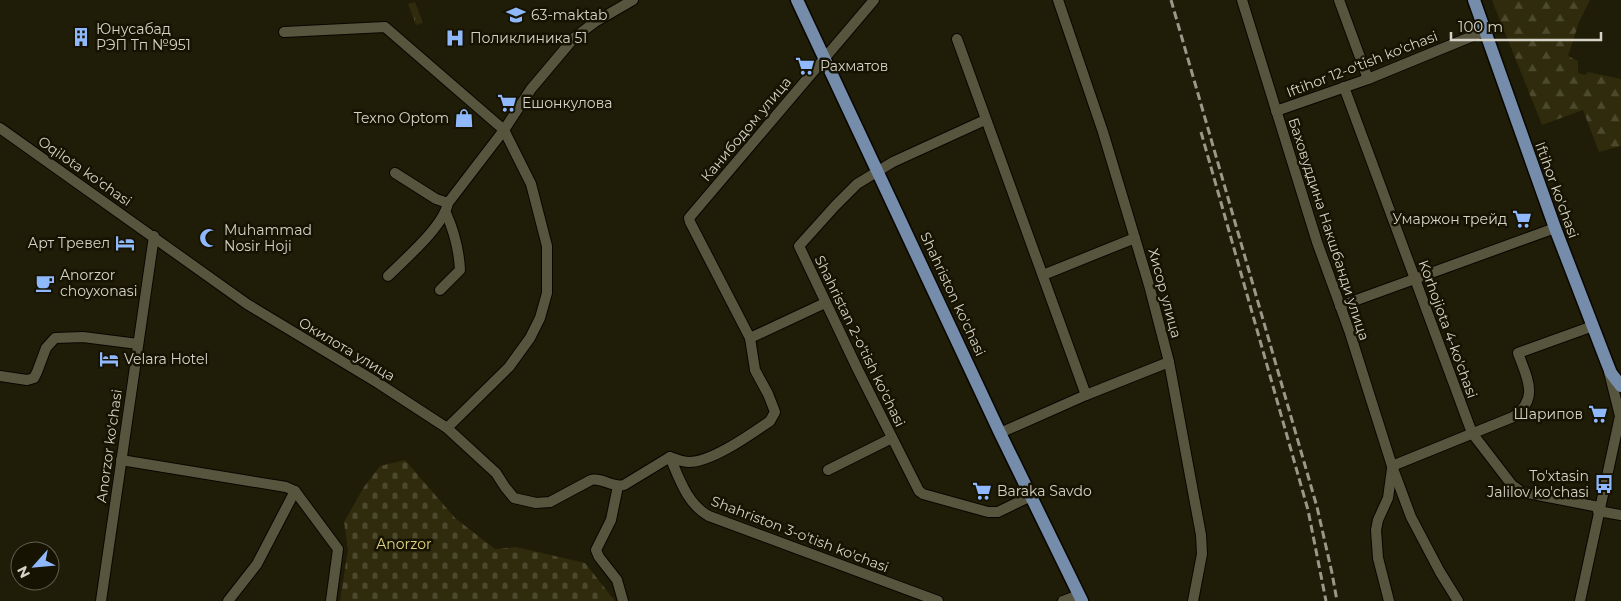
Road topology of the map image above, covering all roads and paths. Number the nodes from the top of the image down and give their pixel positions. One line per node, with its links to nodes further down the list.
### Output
1 (633, 0): 17 (street)
2 (797, 0): 11 (main road, Shahriston ko'chasi)
3 (874, 0): 11 (street, Канибодом улица)
4 (1058, 0): 23 (street, Хисор улица)
5 (1242, 0): 14 (street, Баховуддина Накшбанди улица)
6 (1339, 0): 12 (street)
7 (1474, 0): 8 (main road, Iftihor ko'chasi)
8 (1485, 31): 12 (street, Iftihor 12-o'tish ko'chasi); 21 (main road, Iftihor ko'chasi)
9 (284, 32): 17 (street)
10 (957, 39): 15 (street)
11 (825, 59): 18 (main road, Shahriston ko'chasi); 31 (street, Канибодом улица)
12 (1368, 79): 13 (street, Iftihor 12-o'tish ko'chasi)
13 (1344, 87): 14 (street, Iftihor 12-o'tish ko'chasi); 26 (street, Korhojiota 4-ko'chasi)
14 (1276, 111): 29 (street, Баховуддина Накшбанди улица)
15 (985, 120): 18 (street, Shahristan 2-o'tish ko'chasi); 24 (street)
16 (0, 128): 22 (street, Oqilota ko'chasi)
17 (504, 130): 20 (street); 39 (street)
18 (878, 171): 28 (street, Shahristan 2-o'tish ko'chasi); 40 (main road, Shahriston ko'chasi)
19 (395, 173): 20 (street)
20 (447, 208): 25 (street); 27 (street)
21 (1555, 228): 26 (street); 30 (main road, Iftihor ko'chasi)
22 (154, 236): 32 (street, Anorzor ko'chasi); 39 (street, Окилота улица)
23 (1135, 238): 24 (street); 33 (street, Хисор улица)
24 (1043, 275): 37 (street)
25 (388, 276)
26 (1415, 279): 29 (street); 41 (street, Korhojiota 4-ko'chasi)
27 (440, 290)
28 (825, 303): 31 (street); 42 (street, Shahristan 2-o'tish ko'chasi)
29 (1340, 306): 45 (street, Баховуддина Накшбанди улица)
30 (1592, 326): 34 (main road, Iftihor ko'chasi); 41 (street)
31 (750, 338): 43 (street)
32 (138, 344): 35 (street); 44 (street, Anorzor ko'chasi)
33 (1169, 362): 37 (street); 59 (street, Хисор улица)
34 (1607, 364): 36 (main road, Iftihor ko'chasi); 38 (street)
35 (0, 376)
36 (1621, 386)
37 (1086, 395): 40 (street)
38 (1620, 415): 50 (street)
39 (447, 428): 47 (street, Окилота улица)
40 (1000, 433): 49 (main road, Shahriston ko'chasi)
41 (1472, 433): 45 (street); 50 (street, Korhojiota 4-ko'chasi)
42 (892, 438): 46 (street); 49 (street, Shahristan 2-o'tish ko'chasi)
43 (670, 457): 47 (street); 57 (street, Shahriston 3-o'tish ko'chasi)
44 (121, 460): 48 (street); 53 (street, Anorzor ko'chasi)
45 (1392, 466): 60 (street); 61 (street, Баховуддина Накшбанди улица)
46 (828, 470)
47 (618, 486): 56 (street)
48 (295, 491): 54 (street); 55 (street)
49 (1031, 496): 52 (main road, Shahriston ko'chasi)
50 (1599, 509): 51 (street, Korhojiota 4-ko'chasi); 62 (street)
51 (1621, 515)
52 (1080, 598): 58 (street)
53 (101, 601)
54 (228, 601)
55 (331, 601)
56 (623, 601)
57 (938, 601)
58 (1063, 601)
59 (1193, 601)
60 (1389, 601)
61 (1458, 601)
62 (1580, 601)

